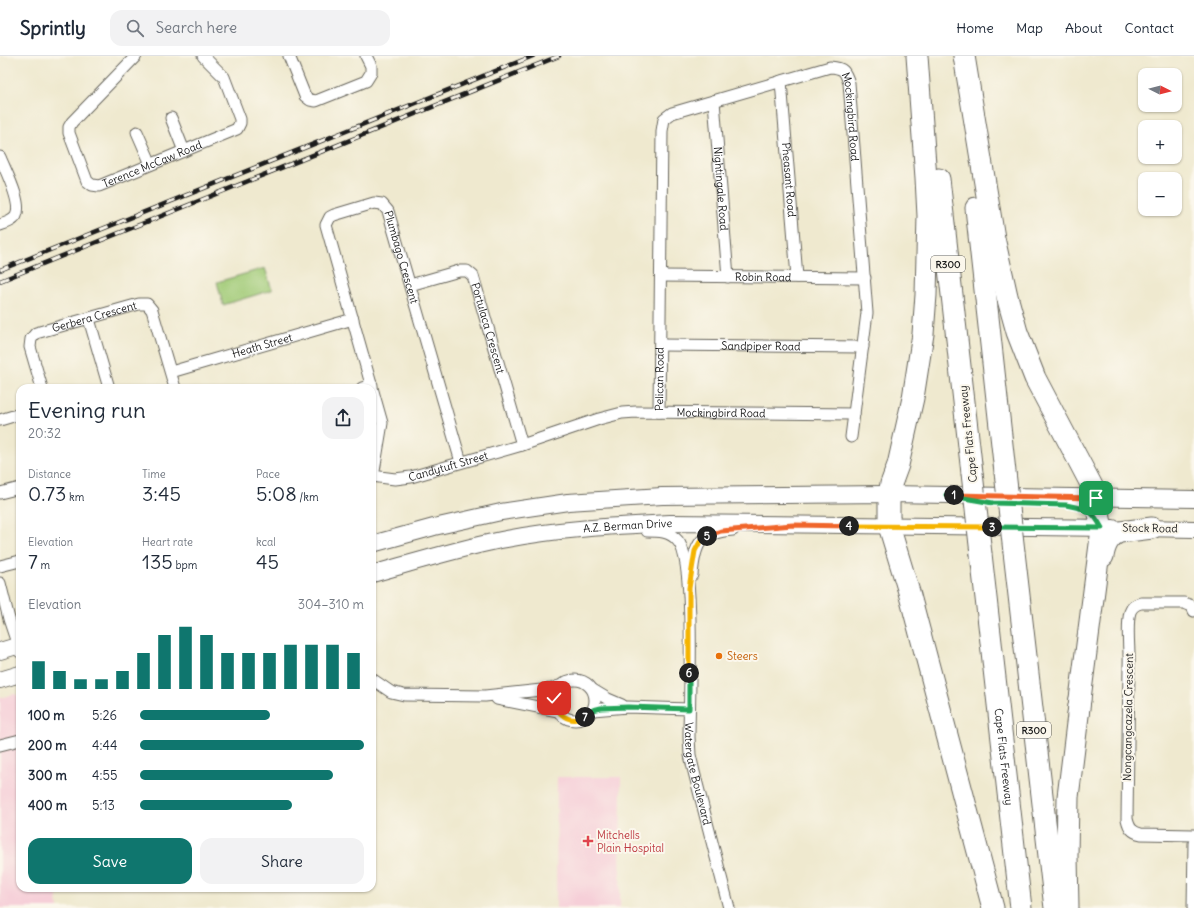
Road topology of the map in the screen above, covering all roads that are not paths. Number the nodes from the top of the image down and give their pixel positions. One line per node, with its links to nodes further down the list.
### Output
1 (136, 56): 15 (street, Terence McCaw Road)
2 (203, 56): 13 (street, Terence McCaw Road)
3 (289, 56): 4 (street)
4 (366, 56)
5 (917, 56): 43 (highway)
6 (925, 56): 81 (highway, Cape Flats Freeway / R300, bridge)
7 (960, 56): 82 (highway, R300, bridge)
8 (964, 56): 45 (highway)
9 (781, 81): 10 (street, Mockingbird Road); 19 (street, Pheasant Road); 20 (street, Mockingbird Road)
10 (714, 101): 17 (street, Mockingbird Road); 18 (street, Nightingale Road)
11 (171, 118): 13 (street)
12 (137, 132): 15 (street)
13 (184, 151): 15 (street, Terence McCaw Road)
14 (0, 157): 16 (street)
15 (151, 164)
16 (0, 225)
17 (661, 276): 18 (street, Robin Road); 24 (street, Pelican Road)
18 (728, 277): 19 (street, Robin Road)
19 (797, 277): 20 (street, Robin Road)
20 (865, 278): 25 (street, Mockingbird Road)
21 (410, 285): 23 (street, Plumbago Crescent); 37 (street, Portulaca Crescent); 39 (street, Plumbago Crescent)
22 (89, 319): 26 (street, Gerbera Crescent); 27 (street, Gerbera Crescent); 28 (street)
23 (353, 319): 26 (street, Heath Street); 30 (street, Plumbago Crescent)
24 (660, 345): 25 (street, Sandpiper Road); 32 (street, Pelican Road)
25 (863, 347): 33 (street, Mockingbird Road)
26 (171, 372): 29 (street, Gerbera Crescent)
27 (41, 384)
28 (108, 384)
29 (174, 384)
30 (366, 384)
31 (376, 408): 38 (street, Plumbago Crescent)
32 (660, 412): 33 (street, Mockingbird Road); 37 (street, Pelican Road)
33 (854, 414): 36 (street, Mockingbird Road)
34 (16, 415): 35 (street)
35 (0, 420)
36 (851, 437)
37 (522, 445): 39 (street, Candytuft Street)
38 (376, 459)
39 (461, 462): 40 (street, Candytuft Street)
40 (376, 477)
41 (16, 489): 42 (street)
42 (0, 493)
43 (889, 494): 44 (main road); 49 (highway); 53 (main road)
44 (946, 495): 45 (main road); 50 (main road)
45 (1096, 498): 46 (main road); 50 (highway)
46 (1194, 499)
47 (793, 525): 48 (main road, A.Z. Berman Drive); 49 (main road, A.Z. Berman Drive); 58 (street, Watergate Boulevard)
48 (602, 526): 56 (main road, A.Z. Berman Drive); 58 (street, Watergate Boulevard)
49 (889, 526): 50 (main road, Stock Road); 80 (highway)
50 (1102, 528): 51 (main road, Stock Road); 73 (highway)
51 (1152, 528): 52 (main road, Stock Road); 73 (highway)
52 (1194, 529)
53 (376, 543)
54 (16, 562): 55 (street)
55 (0, 566)
56 (376, 573)
57 (0, 583): 60 (street)
58 (689, 588): 70 (street, Watergate Boulevard)
59 (1194, 611): 76 (street, Nongcangcazela Crescent)
60 (16, 639)
61 (16, 648): 62 (main road)
62 (0, 651)
63 (16, 675): 64 (main road)
64 (0, 680)
65 (376, 682): 68 (street)
66 (559, 686): 67 (street); 68 (street); 72 (street)
67 (593, 690): 69 (street); 71 (street)
68 (485, 696): 72 (street)
69 (628, 707): 70 (street); 71 (street)
70 (689, 709): 79 (street, Watergate Boulevard)
71 (593, 710): 72 (street)
72 (558, 711)
73 (1078, 714): 83 (highway)
74 (16, 741): 75 (street)
75 (0, 745)
76 (1194, 835)
77 (1194, 843): 78 (street)
78 (1193, 903)
79 (729, 908)
80 (992, 908)
81 (1021, 908)
82 (1055, 908)
83 (1068, 908)

